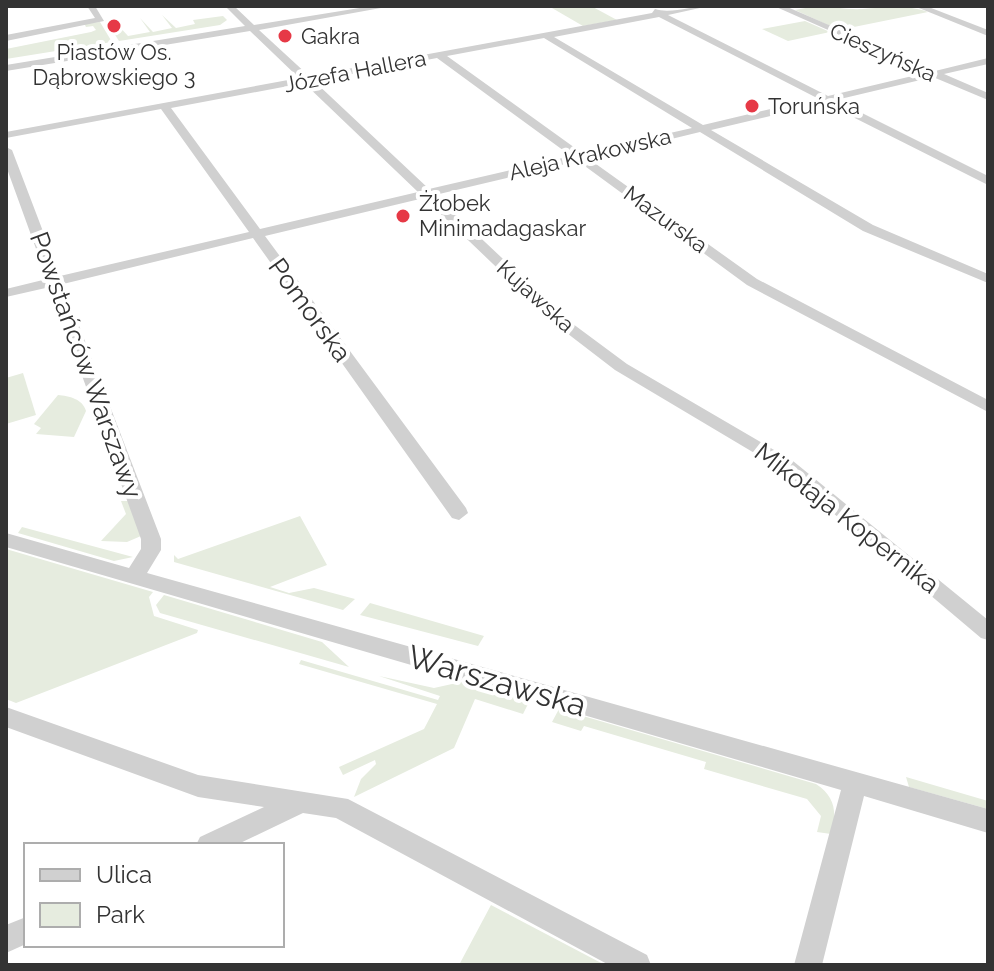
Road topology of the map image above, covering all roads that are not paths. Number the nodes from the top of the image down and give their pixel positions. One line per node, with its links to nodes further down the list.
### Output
1 (229, 6): 11 (street, Kujawska)
2 (366, 6): 11 (street)
3 (388, 6): 11 (street)
4 (643, 6): 9 (street)
5 (705, 6): 9 (street, Józefa Hallera)
6 (778, 6): 18 (street, Cieszyńska)
7 (918, 6): 12 (street)
8 (96, 12): 10 (street); 14 (street)
9 (659, 14): 13 (street, Józefa Hallera); 21 (street)
10 (17, 24)
11 (251, 26): 17 (street); 19 (street, Kujawska)
12 (988, 33)
13 (545, 35): 15 (street, Józefa Hallera); 23 (street)
14 (6, 38)
15 (439, 55): 19 (street, Józefa Hallera); 26 (street, Mazurska)
16 (988, 61): 18 (street, Aleja Krakowska)
17 (6, 66)
18 (933, 74): 20 (street, Cieszyńska); 21 (street, Aleja Krakowska)
19 (307, 79): 22 (street, Józefa Hallera); 28 (street, Kujawska)
20 (988, 97)
21 (822, 99): 23 (street, Aleja Krakowska); 27 (street)
22 (164, 106): 24 (street, Józefa Hallera); 29 (street, Pomorska)
23 (700, 128): 26 (street, Aleja Krakowska); 30 (street)
24 (6, 135)
25 (6, 150): 31 (street, Powstańców Warszawy)
26 (579, 156): 28 (street, Aleja Krakowska); 34 (street, Mazurska)
27 (988, 181)
28 (427, 193): 29 (street, Aleja Krakowska); 33 (street, Kujawska)
29 (254, 234): 31 (street, Aleja Krakowska); 35 (street, Pomorska)
30 (985, 278)
31 (56, 281): 32 (street, Aleja Krakowska); 37 (street, Powstańców Warszawy)
32 (6, 293)
33 (658, 391): 38 (street, Mikołaja Kopernika)
34 (988, 407)
35 (459, 513)
36 (6, 540): 37 (street, Warszawska)
37 (134, 577): 40 (street, Warszawska)
38 (988, 632)
39 (6, 717): 41 (street)
40 (855, 784): 42 (street, Warszawska); 45 (street)
41 (307, 799): 43 (street); 44 (street)
42 (988, 821)
43 (213, 843)
44 (637, 965)
45 (808, 965)

